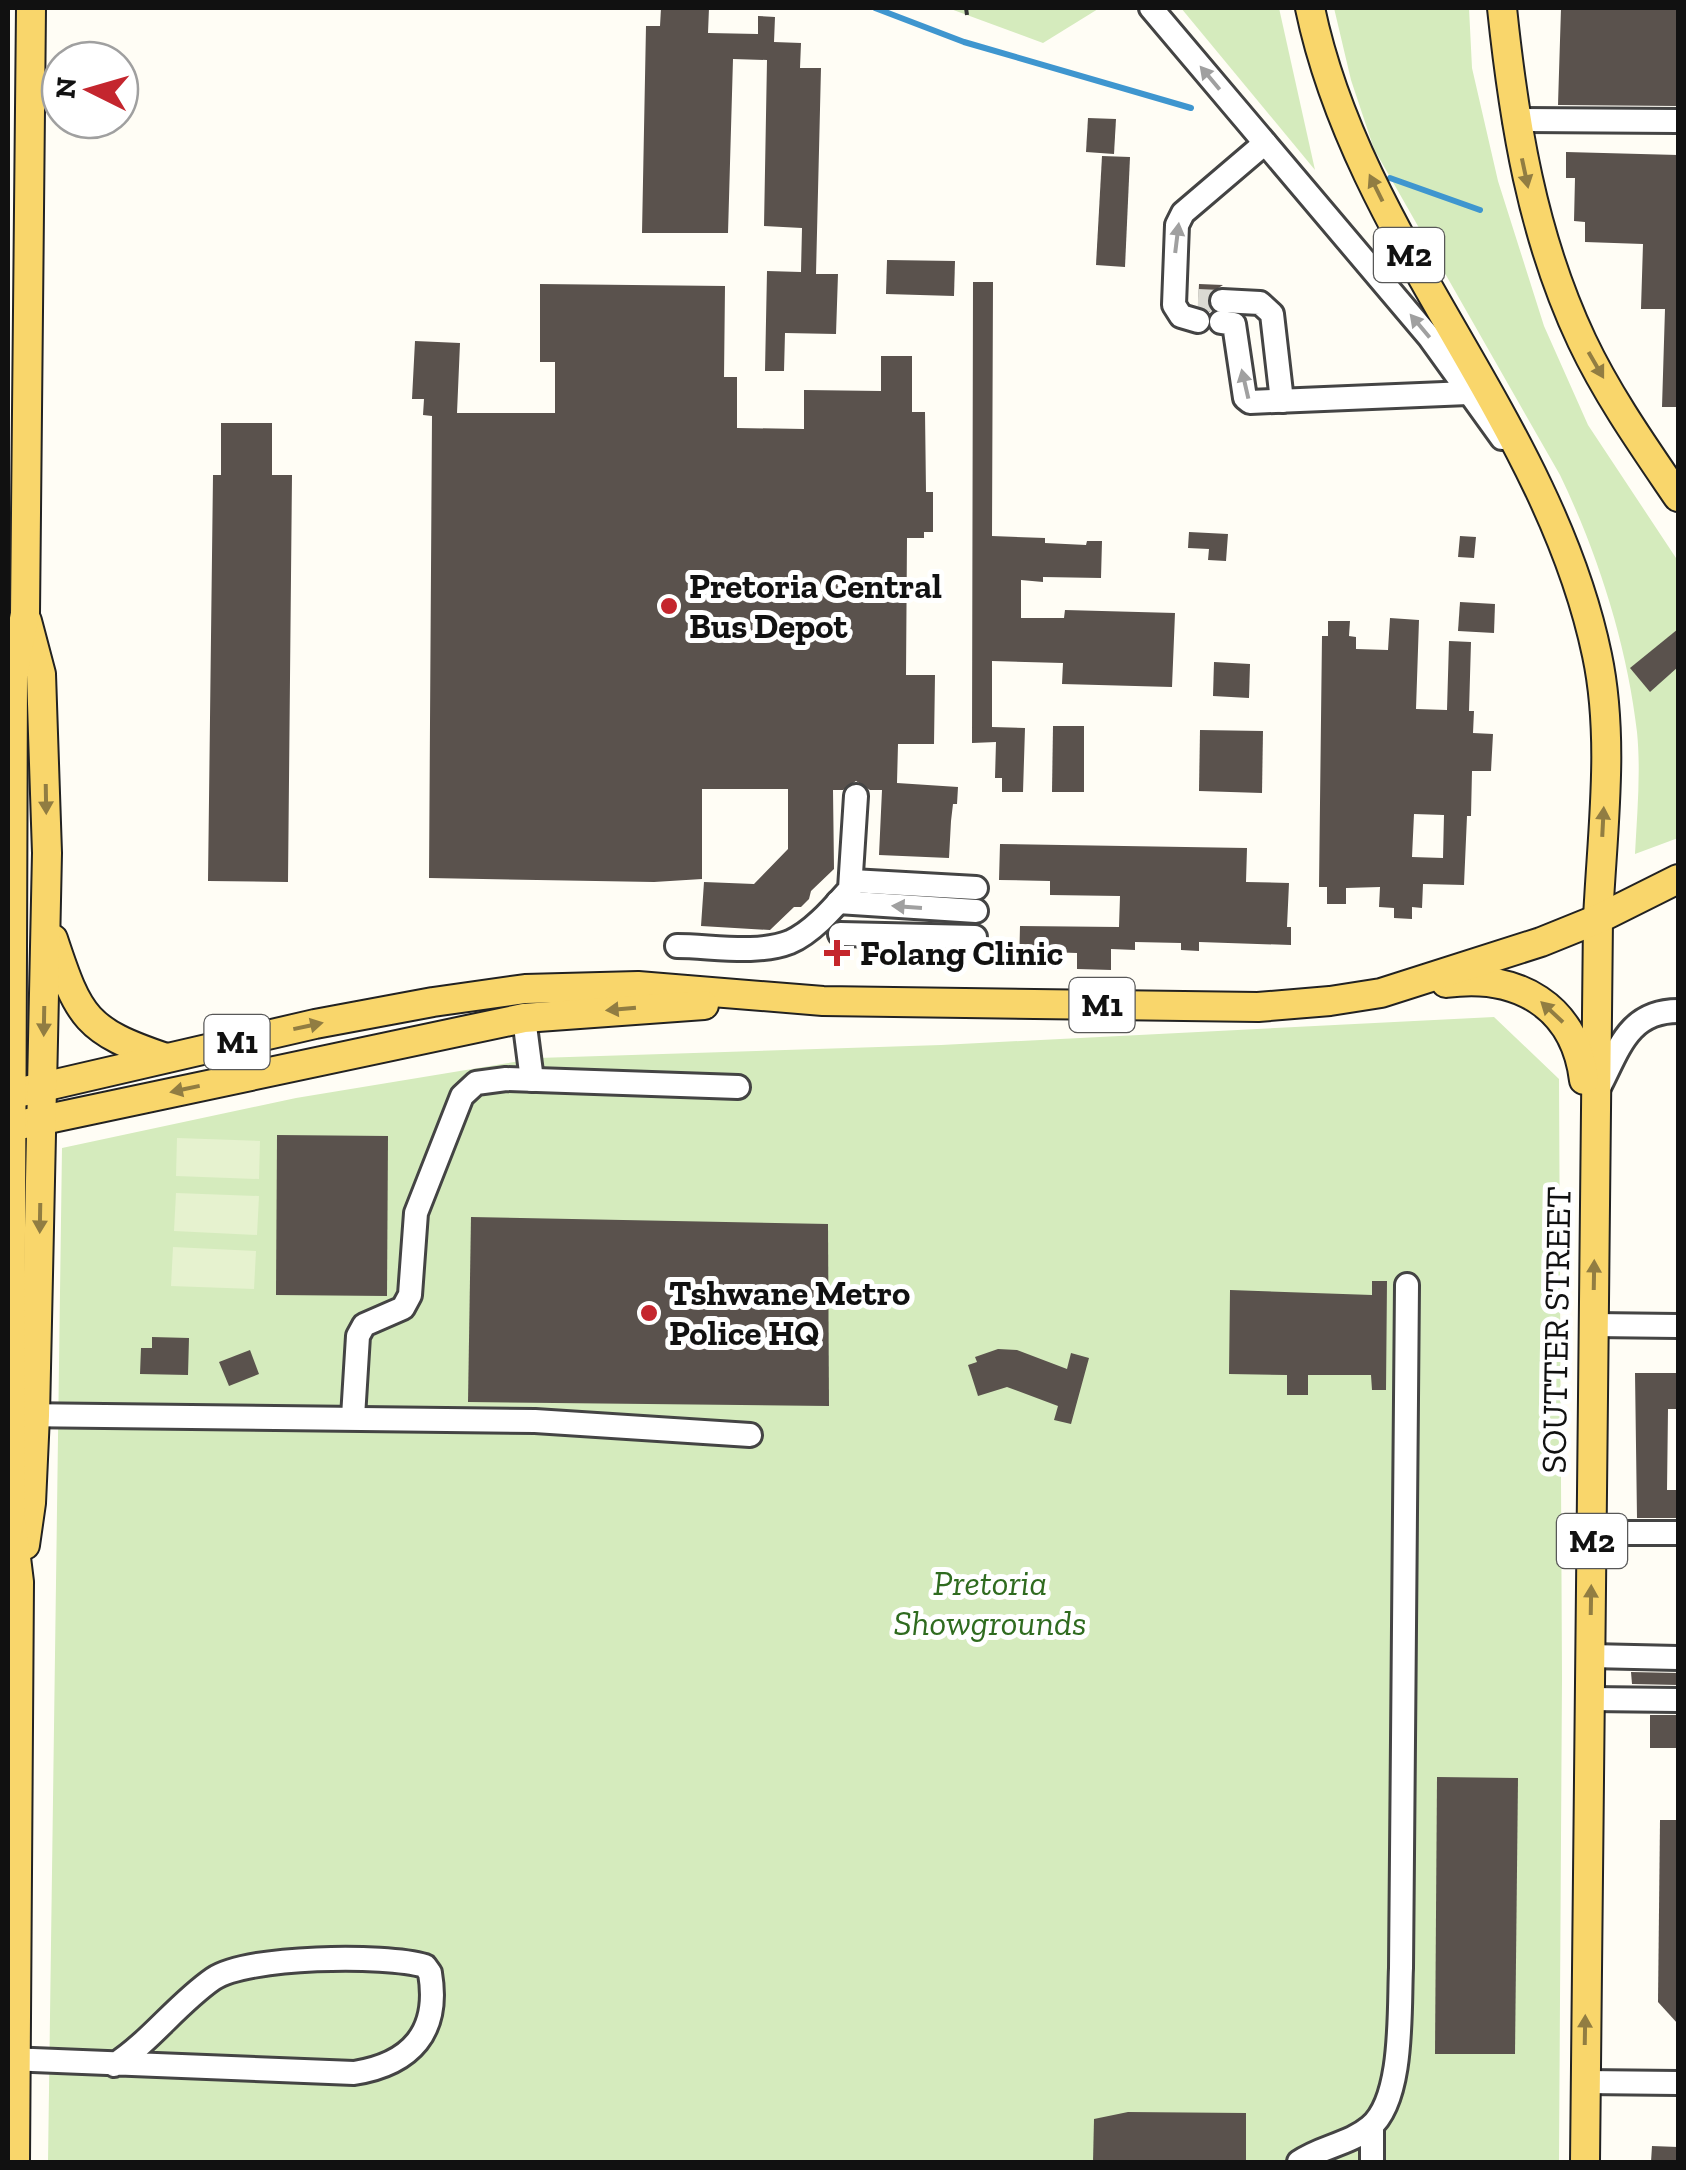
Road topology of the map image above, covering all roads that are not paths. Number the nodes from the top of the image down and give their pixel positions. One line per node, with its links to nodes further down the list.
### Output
1 (31, 8): 13 (main road)
2 (1151, 8): 7 (street, one-way to 2)
3 (1310, 8): 11 (main road, M2, one-way to 3)
4 (1502, 8): 5 (main road)
5 (1516, 120): 6 (street); 12 (main road, one-way to 12)
6 (1678, 121)
7 (1265, 143): 8 (street, one-way to 7); 9 (street, one-way to 7)
8 (1203, 308): 10 (street, one-way to 8); 10 (street)
9 (1468, 393): 10 (street); 11 (street)
10 (1282, 401)
11 (1541, 488): 19 (main road, M2, one-way to 11)
12 (1678, 497)
13 (26, 614): 18 (main road, one-way to 18); 32 (main road)
14 (856, 796): 16 (street)
15 (1678, 879): 19 (main road, M1)
16 (852, 881): 17 (street); 17 (street, one-way to 17)
17 (838, 902): 22 (street)
18 (46, 918): 27 (main road); 30 (main road, one-way to 30)
19 (1598, 919): 23 (main road, M1); 31 (main road, SOUTTER STREET / M2)
20 (840, 934): 21 (street)
21 (976, 937)
22 (677, 946)
23 (1381, 993): 24 (main road, M1); 35 (main road, one-way to 23)
24 (823, 1001): 26 (main road, M1, one-way to 26); 27 (main road, M1, one-way to 24)
25 (1678, 1011): 31 (street)
26 (524, 1018): 28 (street); 33 (main road, M1, one-way to 33)
27 (167, 1058): 30 (main road, M1)
28 (532, 1080): 29 (street); 42 (street)
29 (738, 1087)
30 (42, 1088): 32 (main road, M1); 33 (main road)
31 (1596, 1093): 35 (main road, SOUTTER STREET / M2)
32 (10, 1095): 34 (main road)
33 (42, 1120): 34 (main road, M1); 41 (main road, one-way to 41)
34 (9, 1127): 37 (main road)
35 (1596, 1169): 38 (main road, SOUTTER STREET / M2, one-way to 35)
36 (1407, 1285): 61 (street)
37 (9, 1288): 40 (main road)
38 (1594, 1324): 39 (street); 47 (main road, SOUTTER STREET / M2)
39 (1678, 1326)
40 (9, 1368): 41 (main road)
41 (23, 1415): 42 (street); 44 (main road); 49 (main road)
42 (353, 1417): 43 (street)
43 (750, 1435)
44 (9, 1444): 45 (main road)
45 (9, 1479): 49 (main road)
46 (1678, 1533): 47 (street)
47 (1592, 1539): 48 (street); 51 (main road, SOUTTER STREET / M2, one-way to 47)
48 (1678, 1546)
49 (19, 1582): 50 (main road)
50 (13, 1612): 55 (main road)
51 (1590, 1656): 52 (street); 53 (main road, SOUTTER STREET / M2)
52 (1678, 1658)
53 (1590, 1699): 54 (street); 59 (main road, SOUTTER STREET / M2, one-way to 53)
54 (1678, 1700)
55 (13, 1747): 56 (main road)
56 (12, 1890): 57 (main road)
57 (12, 2059): 58 (street); 62 (main road)
58 (114, 2065): 58 (street)
59 (1585, 2082): 60 (street); 65 (main road, SOUTTER STREET / M2)
60 (1678, 2083)
61 (1372, 2126): 63 (street); 64 (street)
62 (15, 2162)
63 (1299, 2162)
64 (1372, 2162)
65 (1585, 2162)

